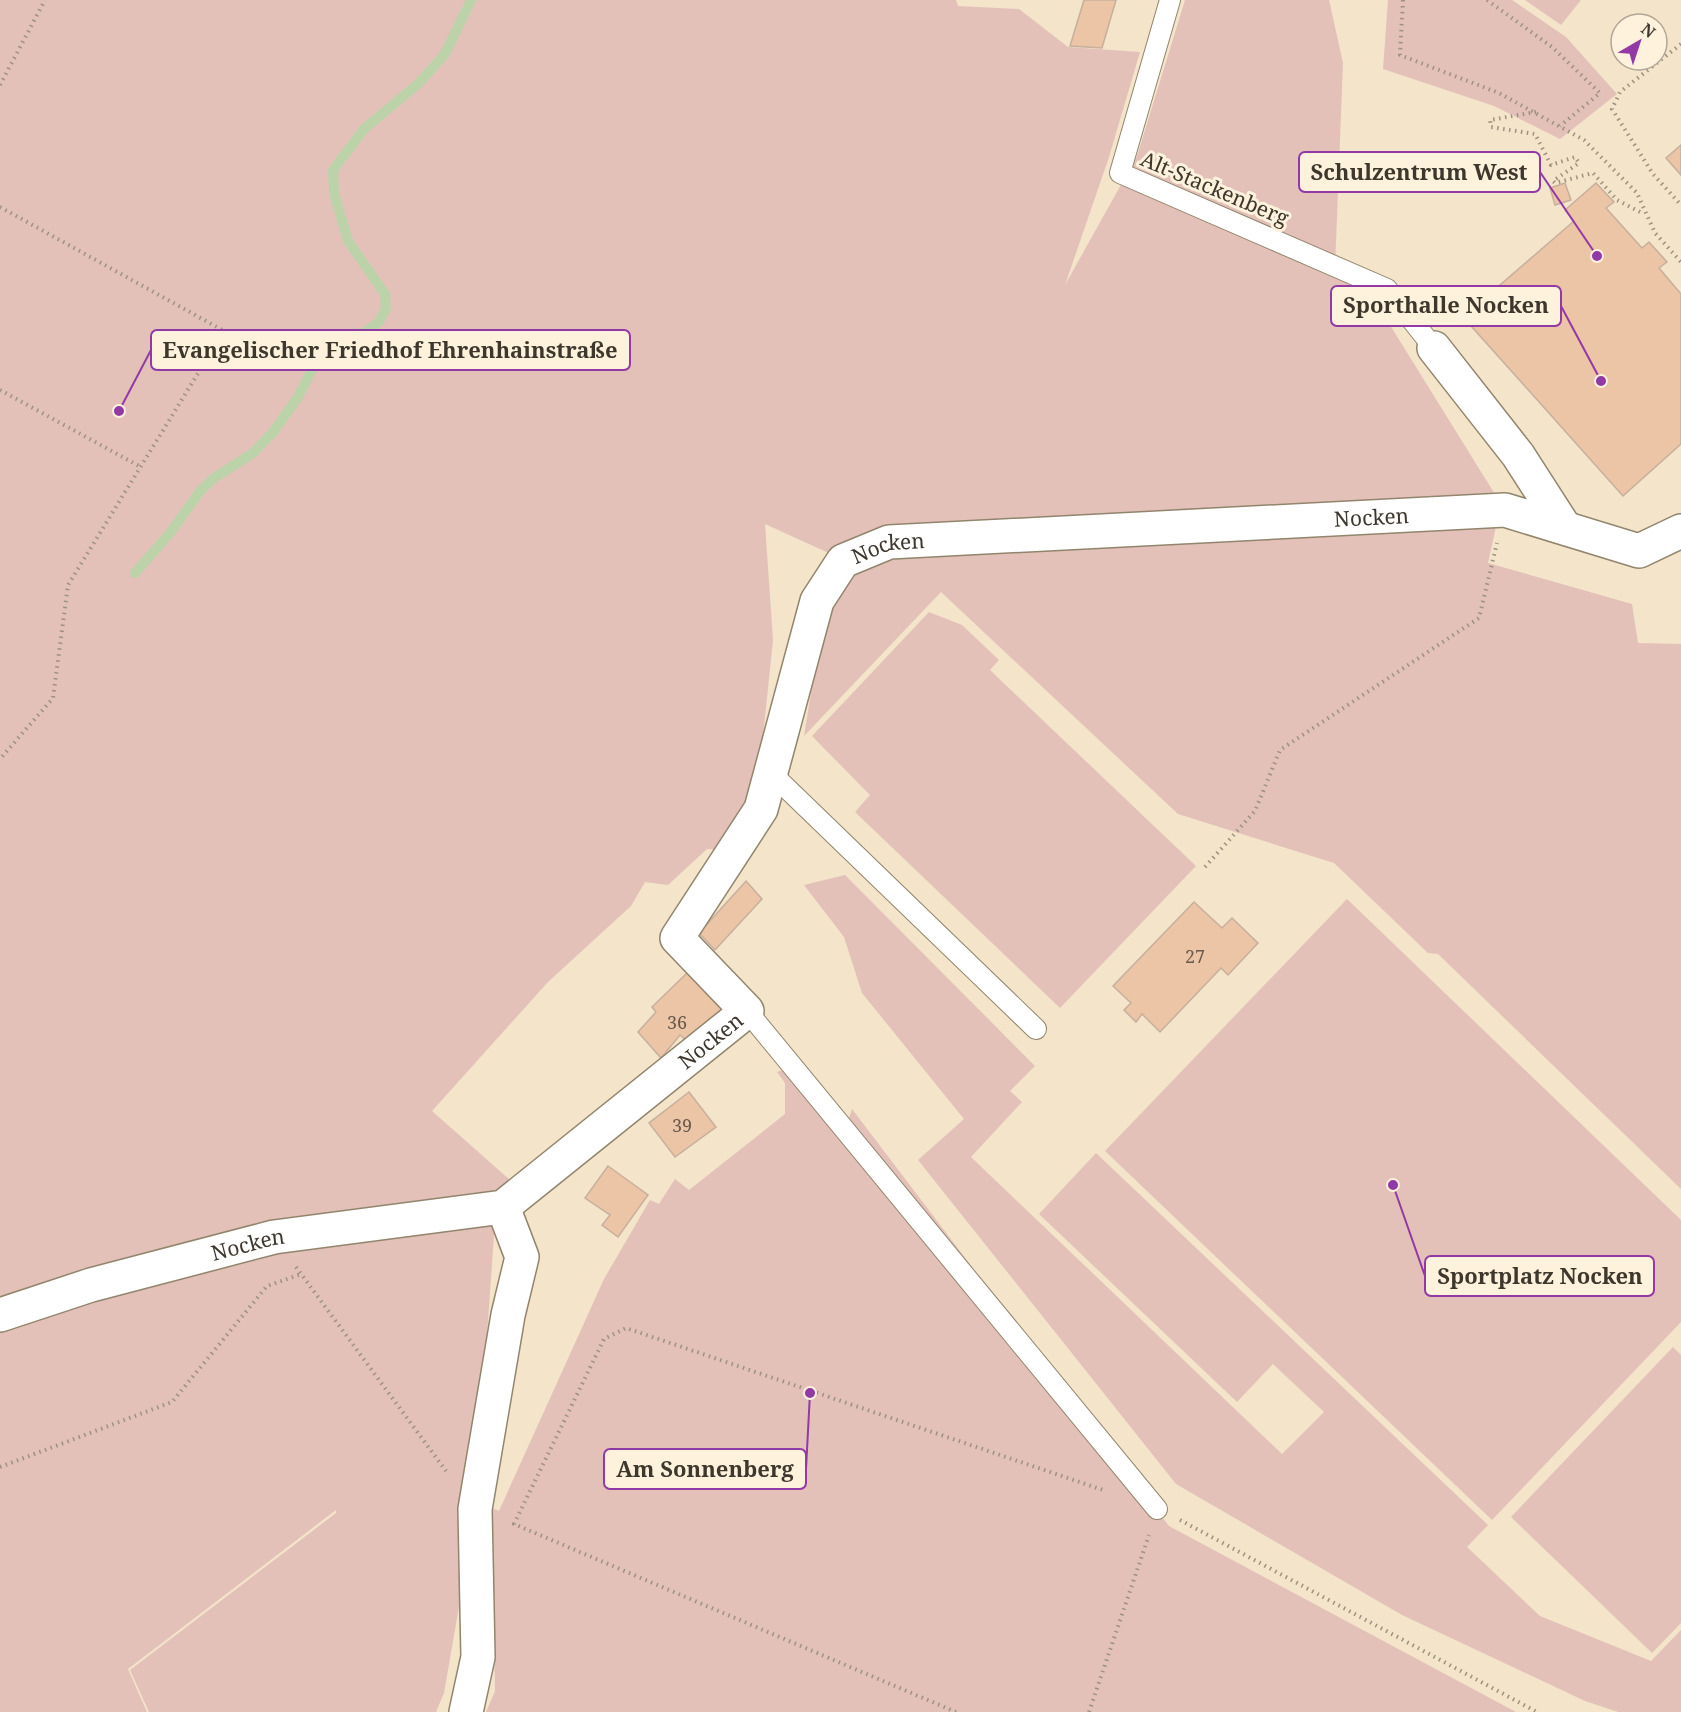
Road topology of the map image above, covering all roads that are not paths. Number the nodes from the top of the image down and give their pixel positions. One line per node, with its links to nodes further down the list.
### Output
1 (1170, 0): 2 (lane, Alt-Stackenberg)
2 (1434, 348): 3 (street)
3 (1565, 528): 4 (street, Nocken); 5 (street, Nocken)
4 (1681, 531)
5 (772, 774): 6 (street, Nocken); 7 (lane)
6 (747, 1011): 8 (street, Nocken); 10 (lane)
7 (1036, 1029)
8 (503, 1207): 9 (street, Nocken); 11 (street)
9 (0, 1316)
10 (1157, 1509)
11 (466, 1712)

